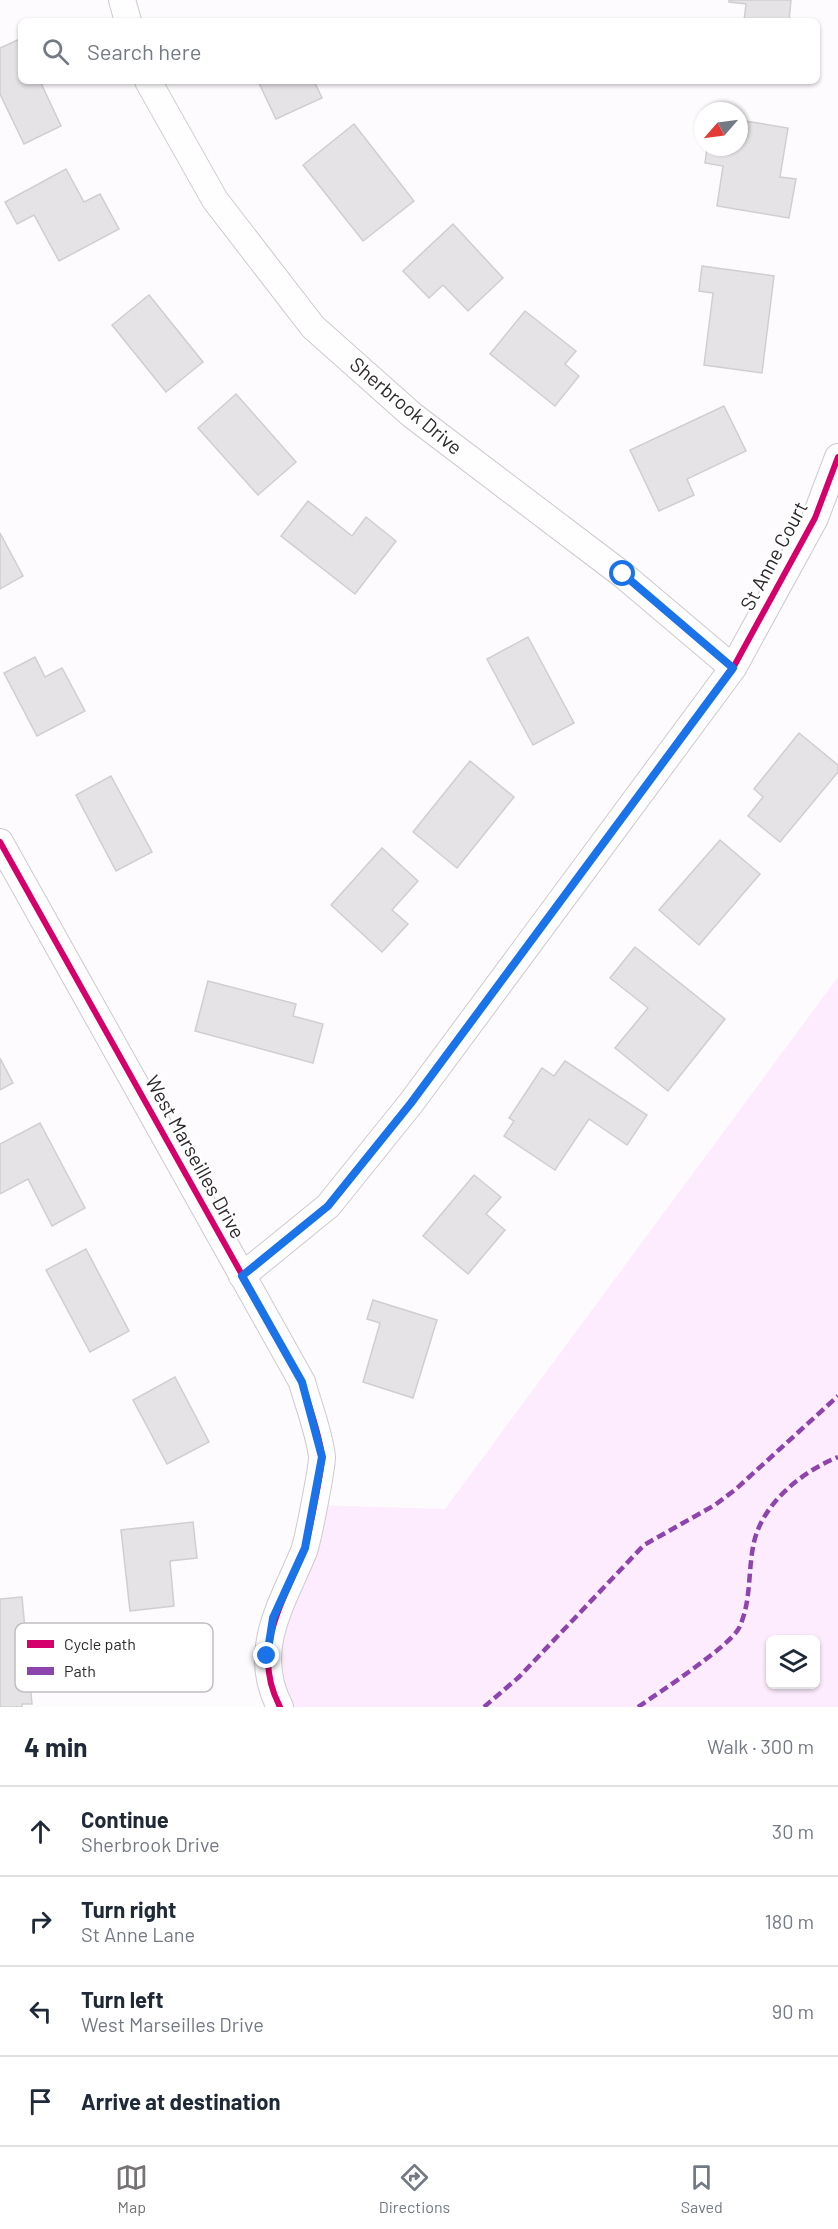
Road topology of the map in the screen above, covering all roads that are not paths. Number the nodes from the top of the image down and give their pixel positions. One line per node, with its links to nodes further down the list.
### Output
1 (122, 0): 2 (street)
2 (128, 18)
3 (150, 84): 5 (street, Sherbrook Drive)
4 (838, 457): 5 (street, St Anne Court)
5 (733, 668): 7 (street, St Anne Court)
6 (0, 842): 7 (street, West Marseilles Drive)
7 (242, 1276): 8 (street, West Marseilles Drive)
8 (280, 1707)

